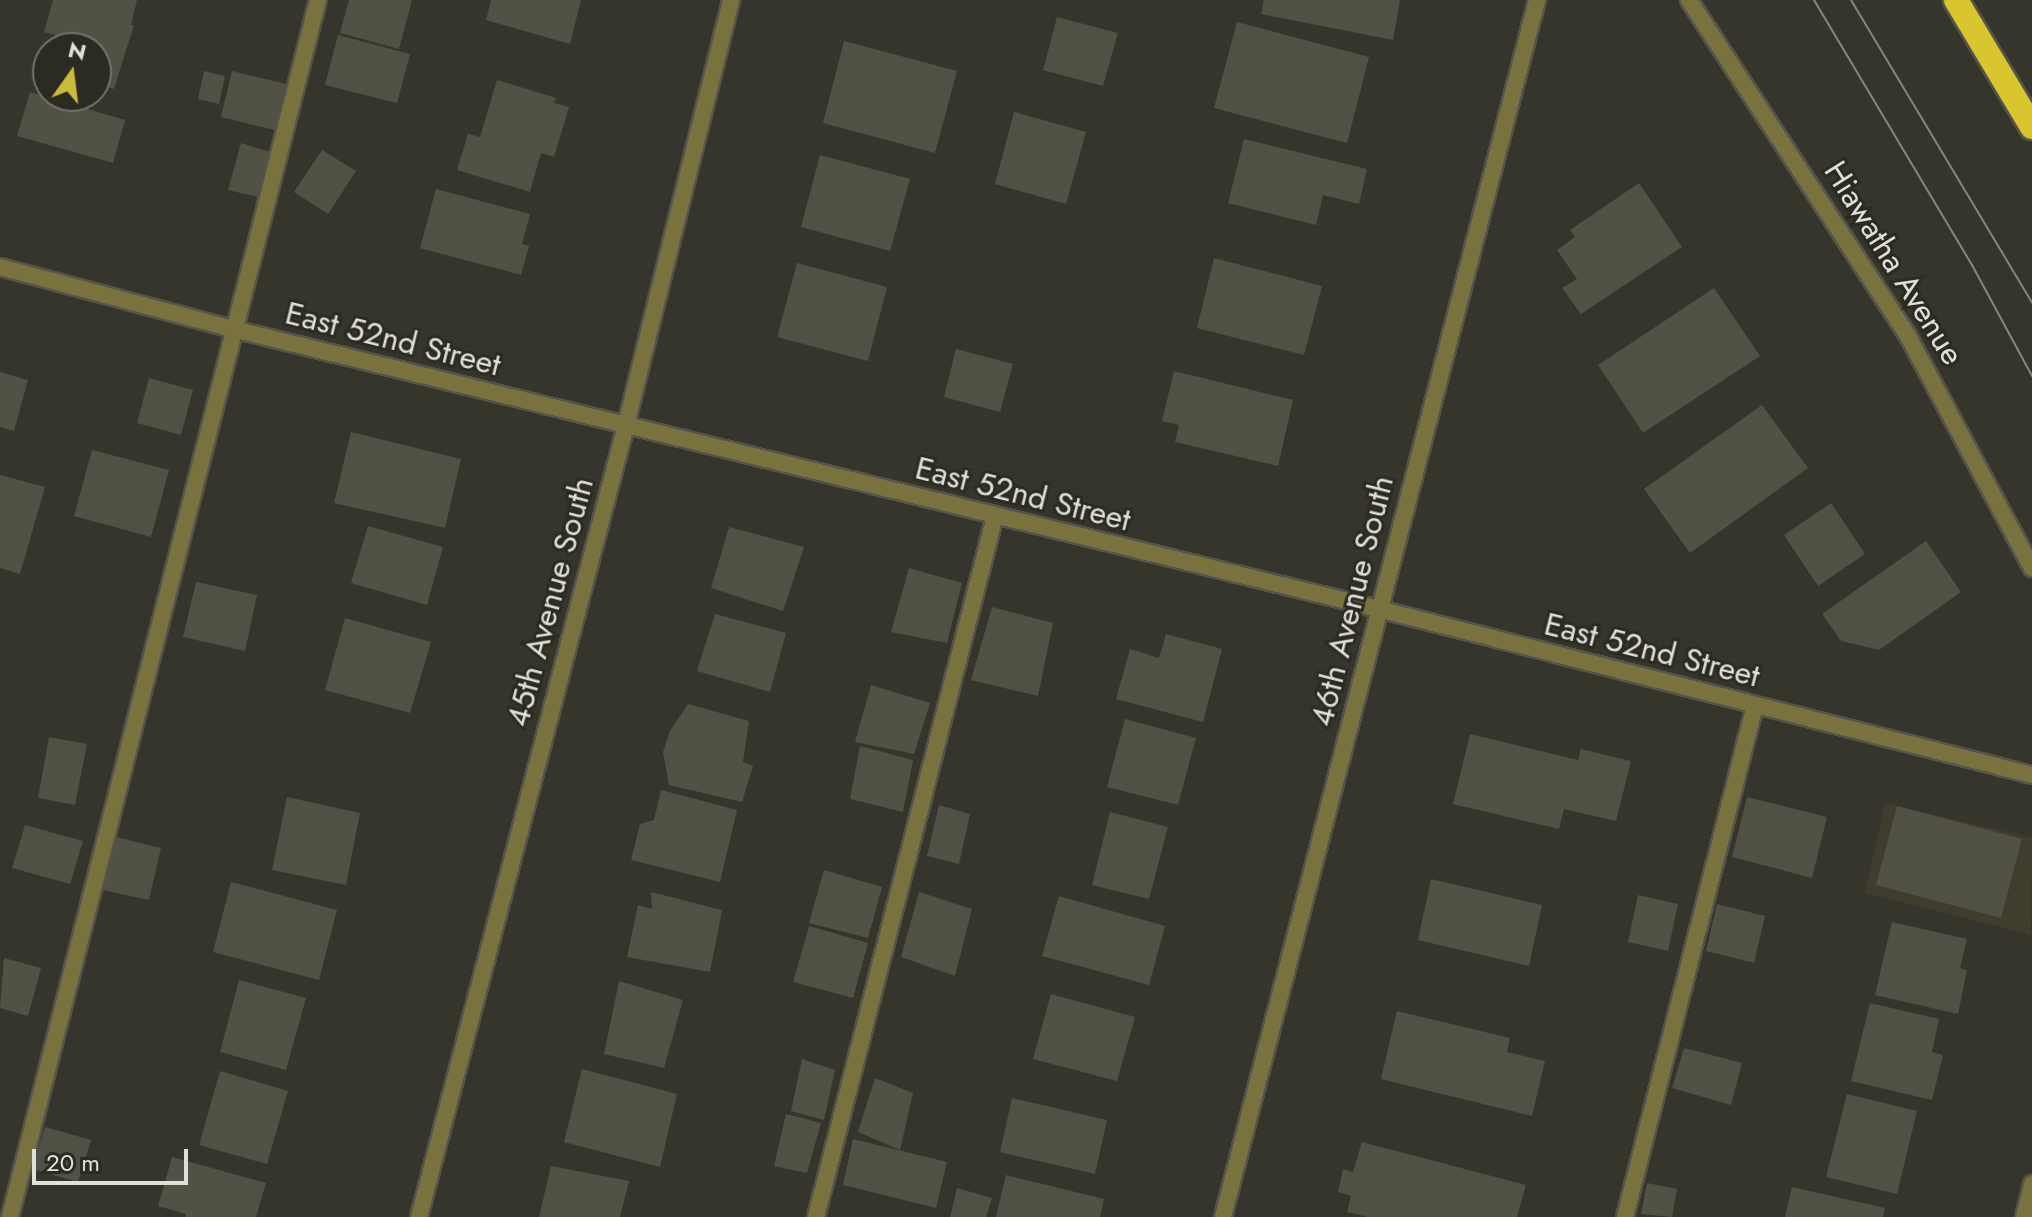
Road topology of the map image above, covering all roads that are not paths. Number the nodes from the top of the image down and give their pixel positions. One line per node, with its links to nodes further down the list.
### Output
1 (318, 0): 8 (street)
2 (731, 0): 9 (street, 45th Avenue South)
3 (1537, 0): 12 (street, 46th Avenue South)
4 (1689, 0): 11 (street, Hiawatha Avenue)
5 (1956, 0): 6 (highway)
6 (2032, 127)
7 (0, 267): 8 (street, East 52nd Street)
8 (233, 329): 9 (street, East 52nd Street); 16 (street)
9 (626, 425): 10 (street, East 52nd Street); 17 (street, 45th Avenue South)
10 (995, 516): 12 (street, East 52nd Street); 18 (street)
11 (2032, 568)
12 (1379, 609): 13 (street, East 52nd Street); 19 (street, 46th Avenue South)
13 (1755, 705): 14 (street, East 52nd Street); 20 (street)
14 (2032, 775)
15 (2032, 1184): 21 (street)
16 (10, 1217)
17 (419, 1217)
18 (816, 1217)
19 (1223, 1217)
20 (1625, 1217)
21 (2024, 1217)

